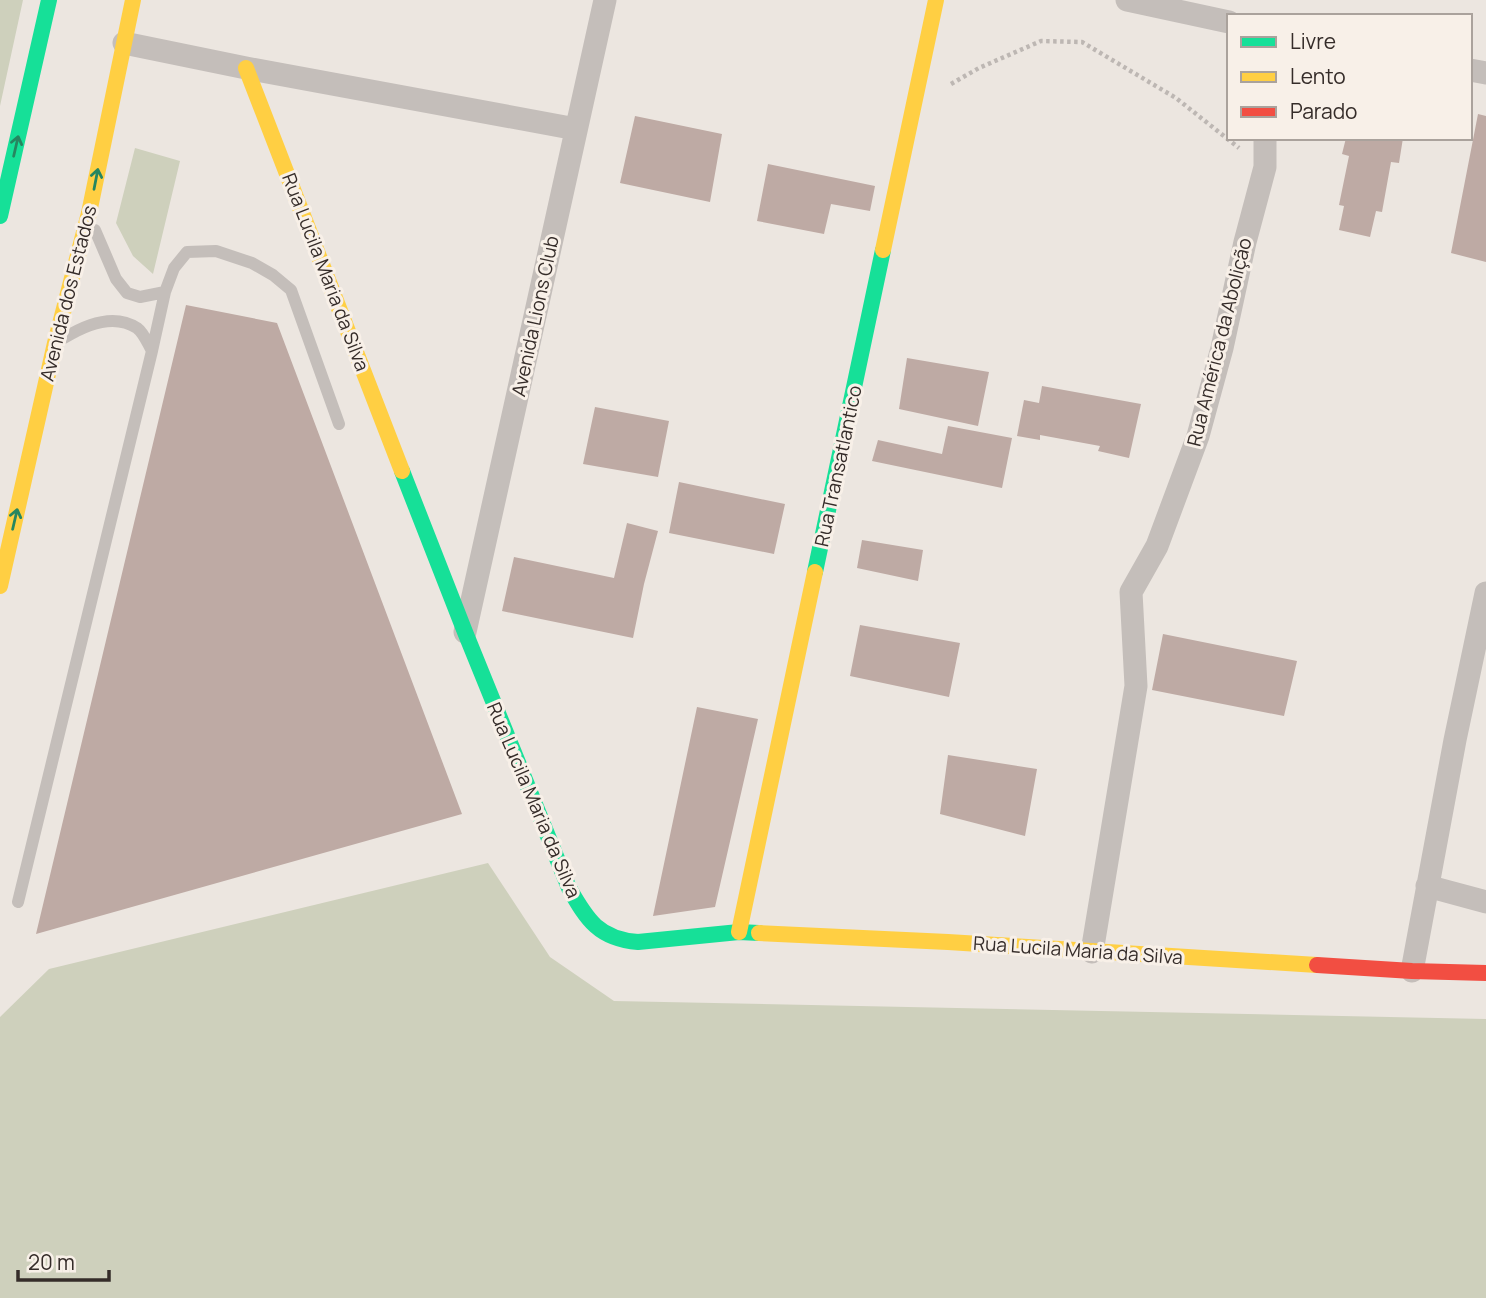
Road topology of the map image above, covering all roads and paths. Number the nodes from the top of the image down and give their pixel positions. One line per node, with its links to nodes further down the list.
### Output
1 (49, 0): 16 (main road, one-way to 1)
2 (133, 0): 7 (main road, Avenida dos Estados)
3 (606, 0): 10 (street, Avenida Lions Club)
4 (936, 0): 9 (main road, Rua Transatlantico)
5 (1127, 0): 6 (street)
6 (1227, 22)
7 (124, 43): 8 (street); 15 (main road, Avenida dos Estados, one-way to 7)
8 (246, 68): 10 (street); 23 (main road, Rua Lucila Maria da Silva)
9 (914, 104): 11 (path); 27 (main road, Rua Transatlantico)
10 (576, 129): 23 (street, Avenida Lions Club)
11 (1227, 138)
12 (1230, 140): 14 (path)
13 (1265, 140): 14 (street, Rua América da Abolição)
14 (1265, 167): 28 (street, Rua América da Abolição)
15 (89, 213): 17 (lane); 18 (main road, Avenida dos Estados)
16 (0, 216)
17 (165, 292): 19 (lane); 20 (lane)
18 (54, 343): 19 (lane); 21 (main road, Avenida dos Estados, one-way to 18)
19 (152, 351): 25 (lane)
20 (340, 424)
21 (0, 586)
22 (1486, 593): 24 (street)
23 (465, 632): 27 (main road, Rua Lucila Maria da Silva)
24 (1427, 886): 26 (street); 29 (street)
25 (18, 902)
26 (1486, 902)
27 (740, 932): 28 (main road, Rua Lucila Maria da Silva)
28 (1092, 952): 29 (main road, Rua Lucila Maria da Silva)
29 (1412, 971): 30 (main road, Rua Lucila Maria da Silva)
30 (1486, 973)

